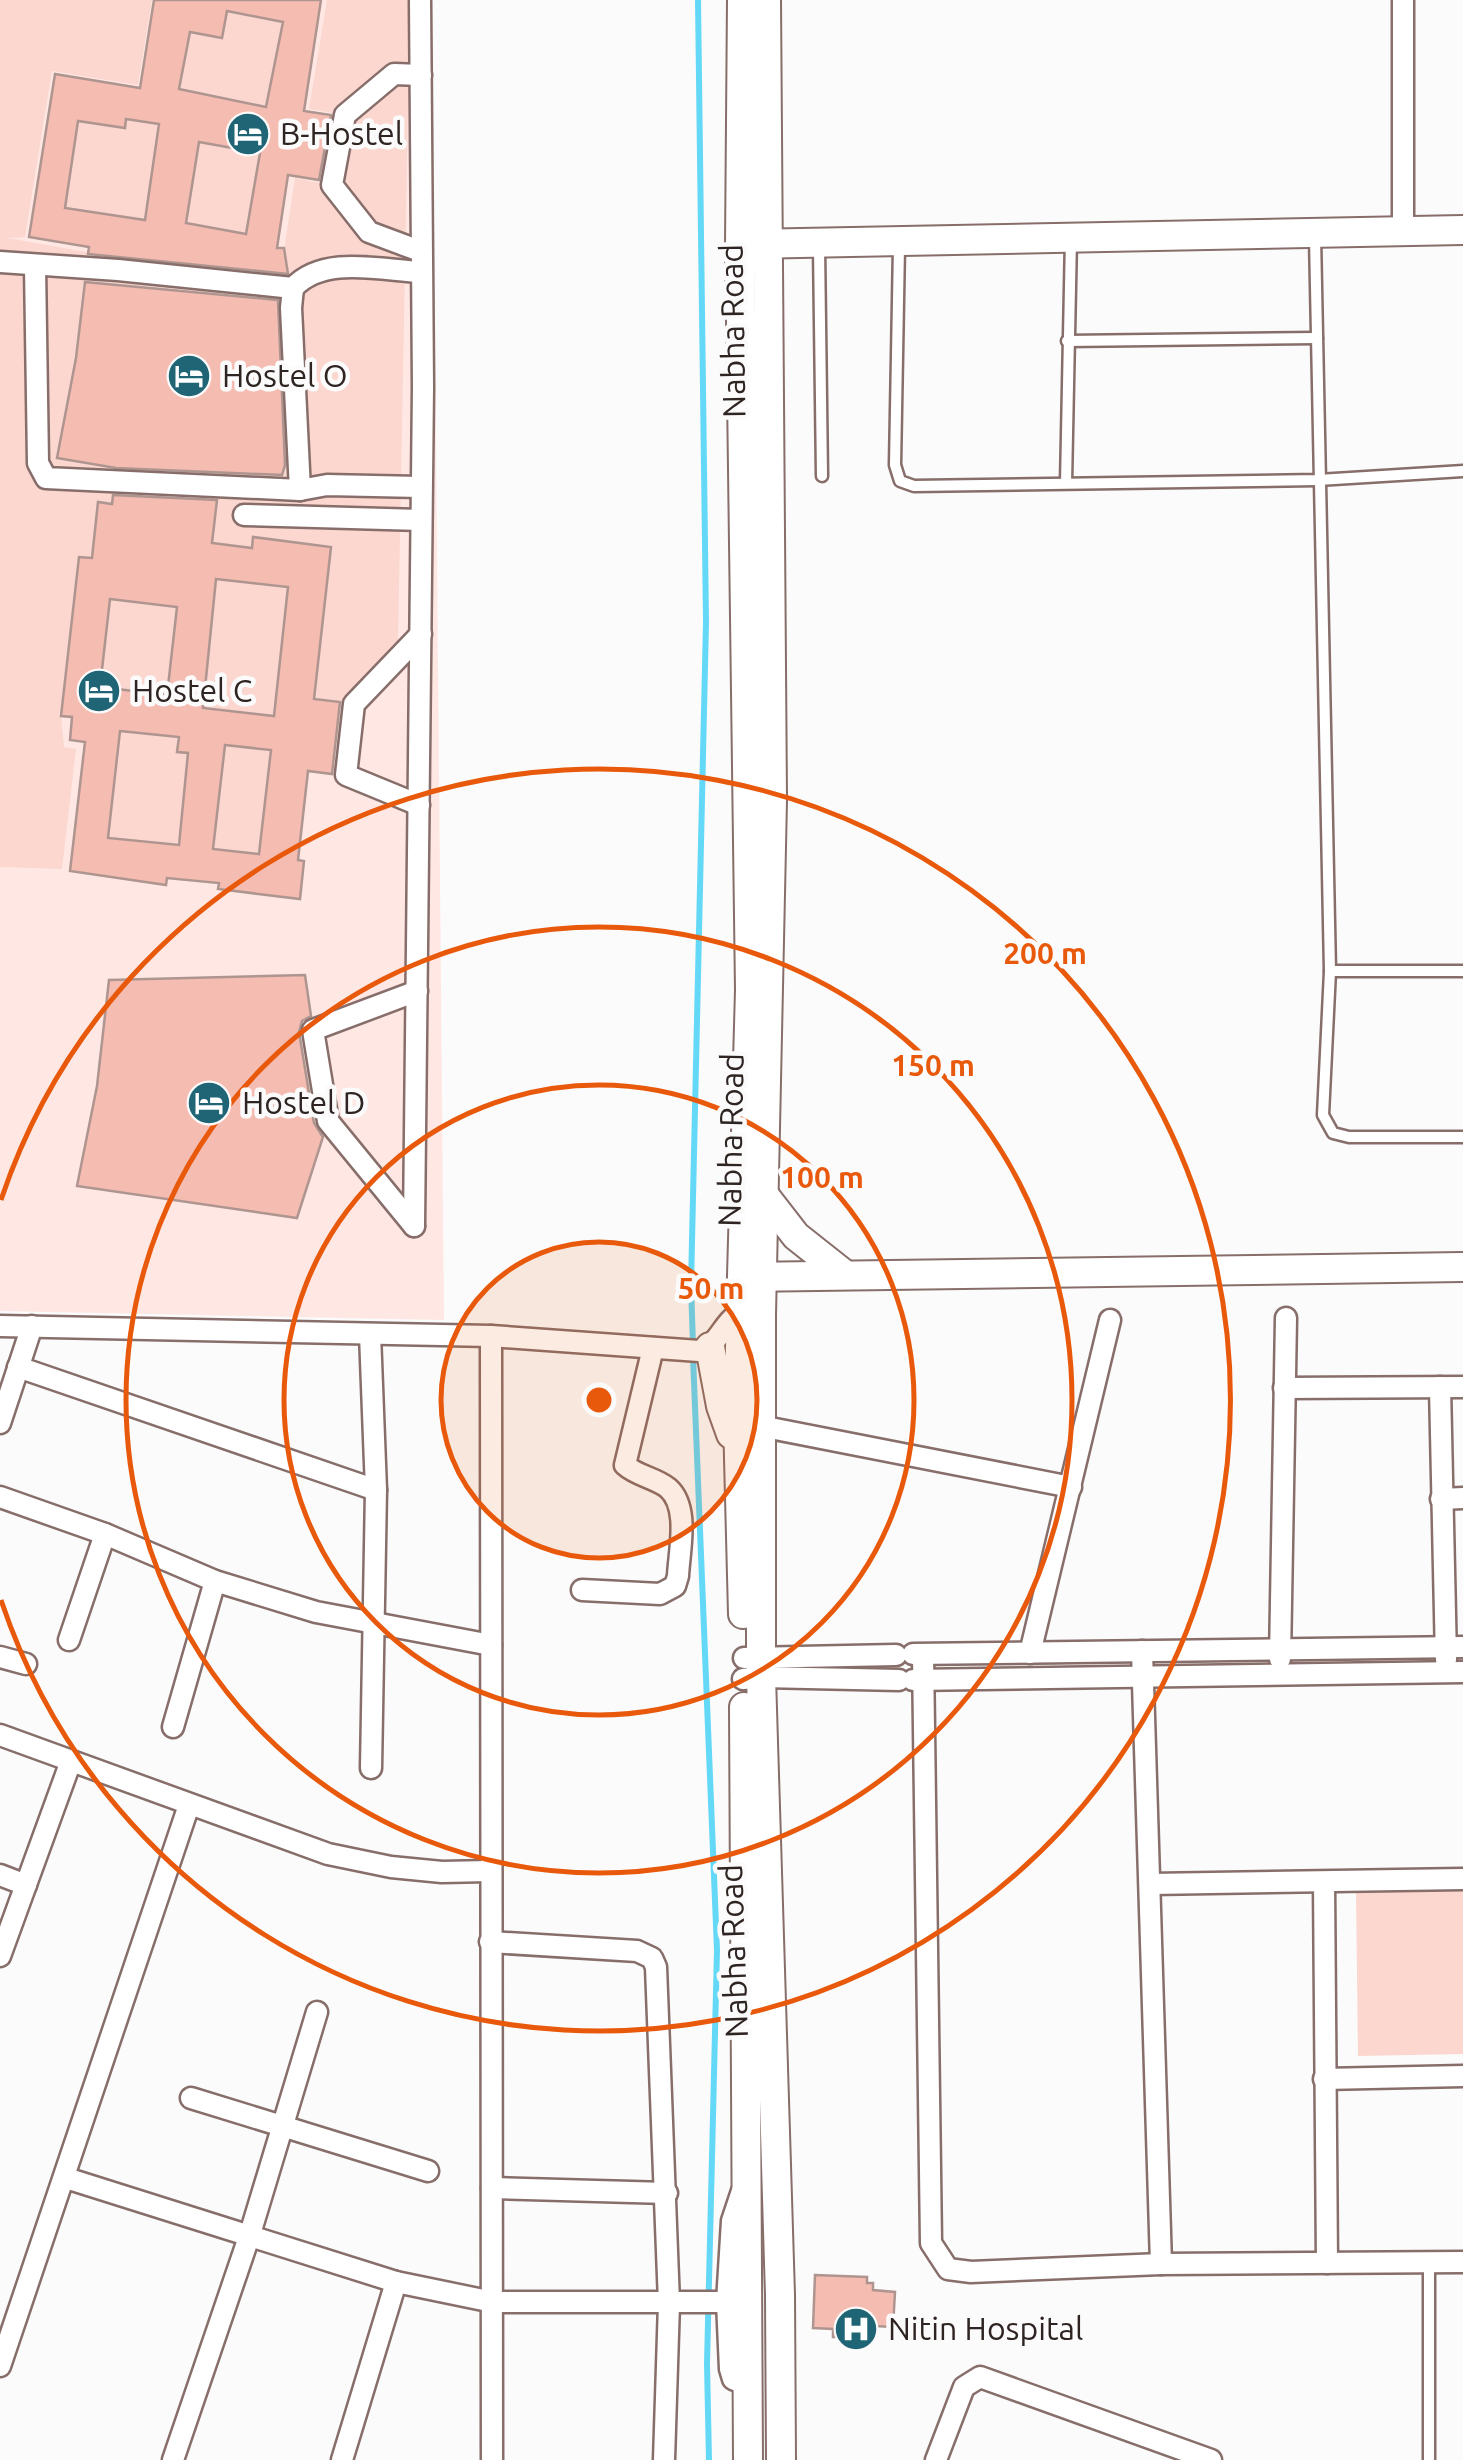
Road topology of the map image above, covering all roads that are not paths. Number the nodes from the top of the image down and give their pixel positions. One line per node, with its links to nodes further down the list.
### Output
1 (420, 0): 5 (street)
2 (742, 0): 12 (main road, Nabha Road)
3 (766, 0): 12 (main road, Nabha Road)
4 (1403, 0): 6 (street)
5 (421, 75): 14 (street); 14 (street)
6 (1403, 230): 7 (main road); 8 (main road)
7 (1463, 230)
8 (1316, 232): 9 (main road); 17 (lane)
9 (1070, 237): 10 (main road); 18 (lane)
10 (899, 240): 11 (main road); 22 (lane)
11 (819, 241): 12 (main road); 20 (lane)
12 (754, 244): 29 (main road, Nabha Road)
13 (0, 262): 15 (street)
14 (420, 262): 16 (street); 23 (street)
15 (35, 266): 16 (street); 24 (street)
16 (294, 288): 24 (street)
17 (1318, 338): 18 (lane); 21 (lane)
18 (1067, 340): 22 (lane)
19 (1463, 471): 21 (lane)
20 (822, 476)
21 (1318, 480): 22 (lane); 31 (lane)
22 (1066, 483)
23 (420, 487): 24 (street); 26 (street)
24 (300, 490)
25 (244, 515): 26 (street)
26 (421, 520): 27 (street)
27 (422, 634): 28 (street); 28 (street)
28 (419, 805): 32 (street)
29 (760, 855): 34 (main road, Nabha Road); 37 (main road, Nabha Road)
30 (1463, 970): 31 (lane)
31 (1330, 971): 33 (lane)
32 (417, 991): 32 (street)
33 (1463, 1137)
34 (765, 1196): 36 (main road); 37 (main road, Nabha Road)
35 (1463, 1267): 36 (main road)
36 (844, 1274): 37 (main road)
37 (752, 1277): 38 (main road, Nabha Road)
38 (751, 1316): 46 (street); 52 (main road, Nabha Road); 53 (main road, Nabha Road)
39 (1286, 1318): 50 (street)
40 (1110, 1320): 54 (street)
41 (0, 1326): 42 (street)
42 (32, 1326): 43 (street); 47 (street)
43 (370, 1334): 44 (street); 55 (street)
44 (490, 1336): 45 (street); 64 (street)
45 (653, 1348): 46 (street); 61 (street)
46 (699, 1349): 53 (main road)
47 (18, 1367): 51 (street); 55 (street)
48 (1440, 1387): 49 (street); 50 (street); 57 (street)
49 (1463, 1387)
50 (1284, 1388): 66 (street)
51 (0, 1423)
52 (760, 1426): 54 (street); 72 (main road, Nabha Road)
53 (739, 1448): 72 (main road, Nabha Road)
54 (1071, 1487): 68 (street)
55 (376, 1490): 62 (street)
56 (0, 1497): 59 (street)
57 (1441, 1498): 58 (street); 65 (street)
58 (1463, 1498)
59 (105, 1534): 60 (street); 63 (street)
60 (215, 1581): 62 (street); 77 (street)
61 (582, 1590)
62 (373, 1624): 64 (street); 80 (street)
63 (69, 1640)
64 (491, 1645): 82 (street)
65 (1454, 1647): 66 (street); 73 (street)
66 (1280, 1649): 67 (street); 74 (street)
67 (1142, 1652): 68 (street); 75 (street)
68 (1030, 1653): 69 (street)
69 (911, 1655): 72 (street); 76 (street)
70 (0, 1657): 71 (street)
71 (26, 1664)
72 (752, 1667): 76 (street); 97 (main road, Nabha Road); 116 (main road, Nabha Road)
73 (1455, 1672): 74 (street)
74 (1280, 1676): 75 (street)
75 (1144, 1678): 76 (street); 86 (street)
76 (912, 1680): 104 (street)
77 (173, 1727)
78 (0, 1735): 79 (street)
79 (71, 1762): 81 (street); 87 (street)
80 (371, 1768)
81 (189, 1805): 82 (street); 96 (street)
82 (489, 1871): 88 (street)
83 (0, 1875): 87 (street)
84 (1463, 1879): 85 (street)
85 (1324, 1882): 86 (street); 92 (street)
86 (1151, 1884): 104 (street)
87 (26, 1886): 89 (street)
88 (490, 1942): 98 (street); 99 (street)
89 (0, 1956)
90 (318, 2012): 94 (street)
91 (1463, 2076): 92 (street)
92 (1324, 2079): 102 (street)
93 (190, 2098): 94 (street)
94 (283, 2127): 95 (street); 100 (street)
95 (428, 2171)
96 (66, 2178): 100 (street); 109 (street)
97 (747, 2180): 107 (street); 110 (main road, Nabha Road)
98 (492, 2188): 99 (street); 106 (street)
99 (667, 2193): 108 (street)
100 (250, 2234): 105 (street); 111 (street)
101 (1463, 2262): 103 (street)
102 (1327, 2263): 103 (street); 104 (street)
103 (1429, 2263): 119 (lane)
104 (1161, 2264)
105 (396, 2282): 106 (street); 112 (street)
106 (493, 2302): 108 (street); 113 (street)
107 (715, 2302): 108 (street); 110 (street)
108 (669, 2303): 114 (street)
109 (0, 2366)
110 (748, 2386): 115 (main road, Nabha Road)
111 (174, 2460)
112 (342, 2460)
113 (492, 2460)
114 (664, 2460)
115 (748, 2460)
116 (781, 2460)
117 (936, 2460): 118 (street)
118 (1211, 2460)
119 (1429, 2460)

